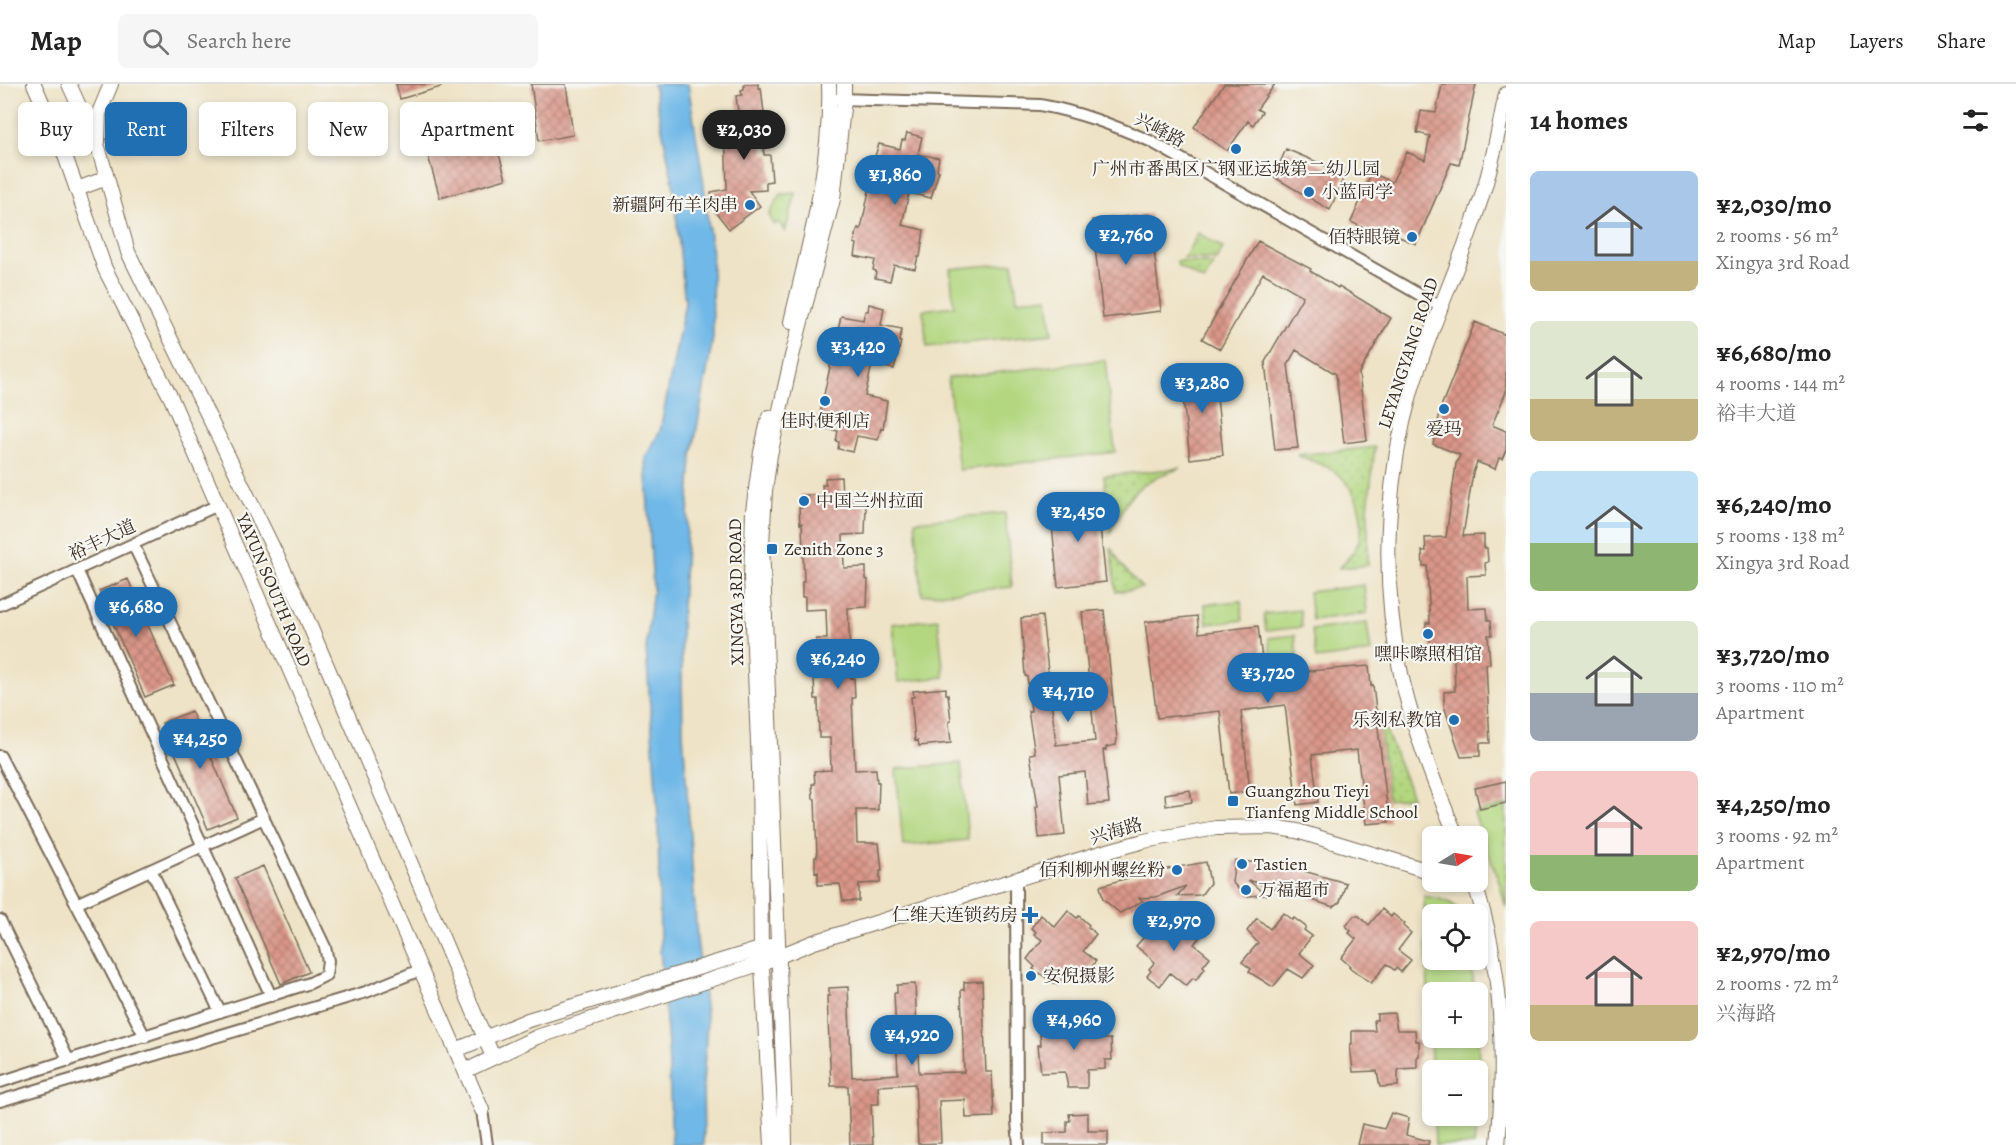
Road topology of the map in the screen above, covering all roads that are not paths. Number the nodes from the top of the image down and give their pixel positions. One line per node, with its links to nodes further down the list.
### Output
1 (34, 84): 11 (street, YAYUN SOUTH ROAD)
2 (69, 84): 9 (street, YAYUN SOUTH ROAD)
3 (111, 84): 9 (street)
4 (829, 84): 8 (street, XINGYA 3RD ROAD)
5 (844, 84): 7 (street, XINGYA 3RD ROAD)
6 (1506, 94): 12 (street, LEYANGYANG ROAD)
7 (844, 99): 8 (street, 兴峰路); 12 (street, 兴峰路); 28 (street, XINGYA 3RD ROAD)
8 (830, 100): 27 (street, XINGYA 3RD ROAD)
9 (99, 150): 10 (street, YAYUN SOUTH ROAD)
10 (107, 178): 11 (street); 34 (street, YAYUN SOUTH ROAD)
11 (77, 189): 13 (street, YAYUN SOUTH ROAD)
12 (1441, 307): 19 (street, LEYANGYANG ROAD)
13 (218, 505): 14 (street, 裕丰大道); 30 (street, YAYUN SOUTH ROAD)
14 (133, 544): 15 (street, 裕丰大道); 18 (street)
15 (76, 570): 16 (street, 裕丰大道); 20 (street)
16 (0, 605)
17 (0, 756): 25 (street)
18 (264, 818): 20 (street); 31 (street)
19 (1452, 826)
20 (203, 846): 22 (street); 31 (street)
21 (1422, 869): 23 (street, 兴海路)
22 (151, 870): 25 (street); 32 (street)
23 (1016, 880): 28 (street, 兴海路); 45 (street)
24 (1475, 892): 46 (street)
25 (76, 904): 33 (street)
26 (0, 920): 37 (street)
27 (761, 949): 28 (street); 29 (street, XINGYA 3RD ROAD); 34 (street)
28 (778, 950): 29 (street); 44 (street)
29 (762, 963): 36 (street); 43 (street)
30 (420, 970): 35 (street, YAYUN SOUTH ROAD); 40 (street)
31 (271, 996): 32 (street)
32 (220, 1012): 33 (street)
33 (145, 1037): 37 (street)
34 (485, 1037): 35 (street); 36 (street, YAYUN SOUTH ROAD)
35 (456, 1050): 38 (street, YAYUN SOUTH ROAD)
36 (493, 1057): 38 (street)
37 (69, 1061): 39 (street)
38 (465, 1071): 41 (street, YAYUN SOUTH ROAD)
39 (0, 1082)
40 (0, 1101)
41 (482, 1110): 42 (street)
42 (488, 1145)
43 (772, 1145)
44 (785, 1145)
45 (1019, 1145)
46 (1498, 1145)

